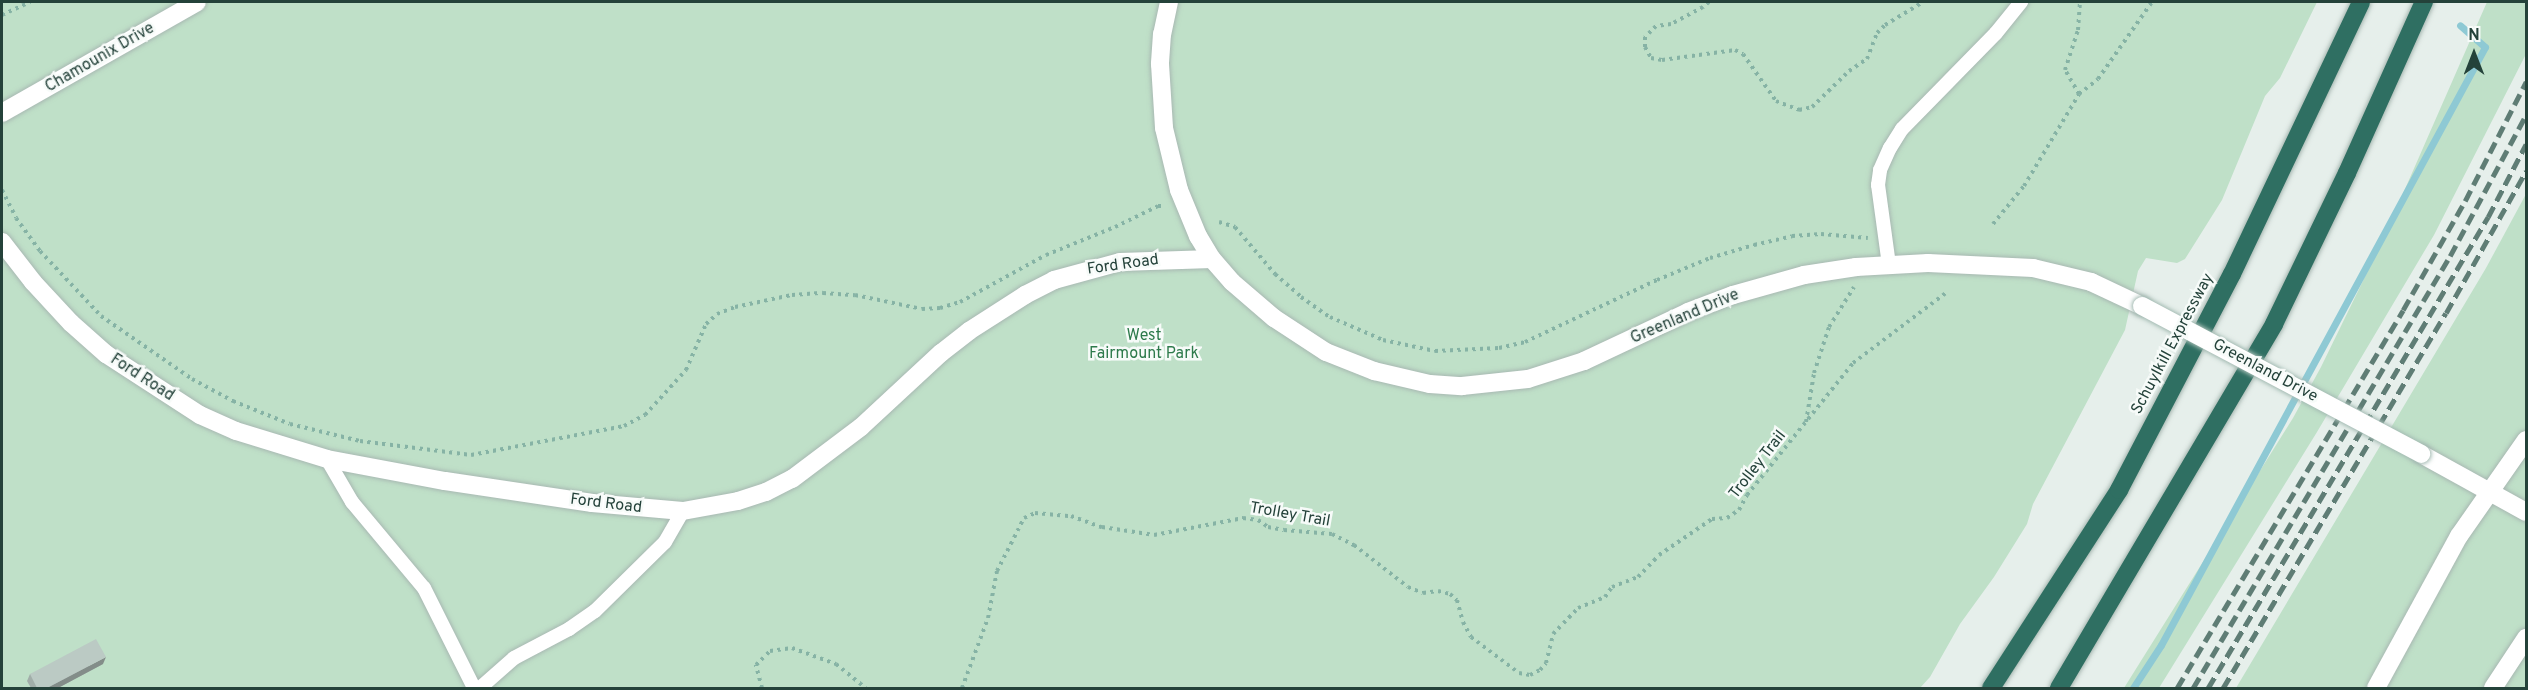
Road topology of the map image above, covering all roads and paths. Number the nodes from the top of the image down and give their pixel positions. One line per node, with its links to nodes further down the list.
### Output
1 (30, 2): 11 (path)
2 (197, 2): 13 (main road, Chamounix Drive)
3 (1169, 2): 20 (main road, Greenland Drive)
4 (1709, 2): 5 (path)
5 (1923, 2)
6 (2021, 2): 21 (lane)
7 (2080, 2): 12 (path)
8 (2152, 2): 12 (path)
9 (2361, 2): 36 (highway, Schuylkill Expressway)
10 (2424, 2): 37 (highway)
11 (2, 15)
12 (2079, 94): 17 (path)
13 (2, 112)
14 (2, 190): 15 (path)
15 (1165, 206)
16 (1219, 222): 18 (path)
17 (1993, 224)
18 (1869, 238)
19 (2, 242): 26 (main road, Ford Road)
20 (1212, 259): 22 (main road, Greenland Drive); 28 (main road, Ford Road)
21 (1889, 265): 22 (main road, Greenland Drive); 27 (main road, Greenland Drive, bridge)
22 (1856, 267): 24 (path)
23 (1946, 293): 24 (path, Trolley Trail)
24 (1806, 423): 35 (path, Trolley Trail)
25 (2526, 440): 27 (main road)
26 (327, 459): 28 (main road, Ford Road); 31 (lane)
27 (2488, 491): 29 (main road); 38 (main road)
28 (683, 511): 32 (lane)
29 (2526, 512)
30 (2526, 638): 39 (main road)
31 (474, 688)
32 (480, 688)
33 (762, 688): 34 (path)
34 (866, 688)
35 (962, 688)
36 (1991, 688)
37 (2059, 688)
38 (2376, 688)
39 (2493, 688)

